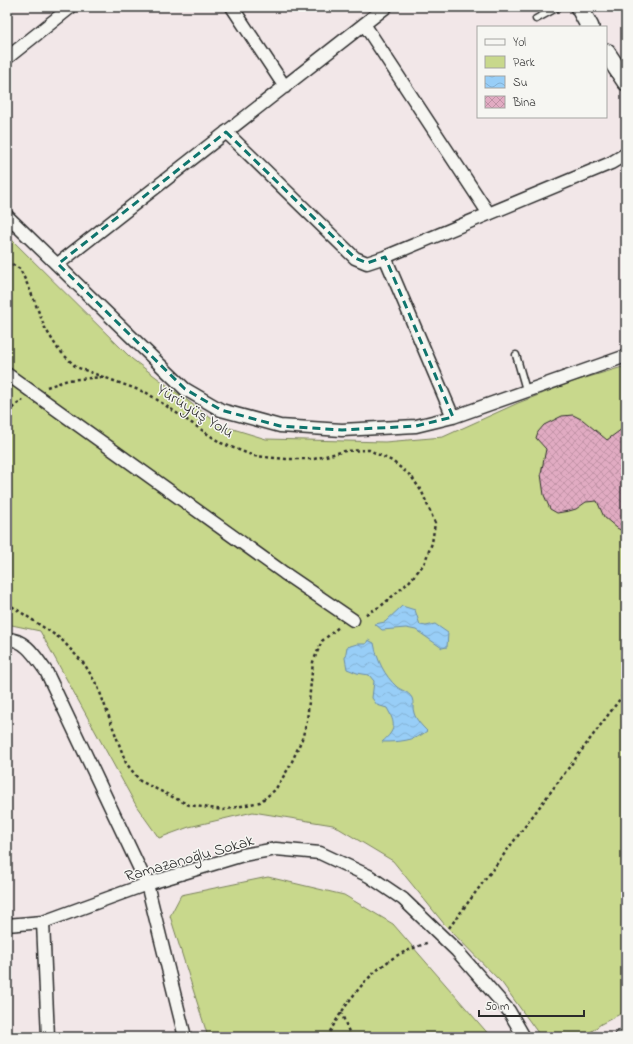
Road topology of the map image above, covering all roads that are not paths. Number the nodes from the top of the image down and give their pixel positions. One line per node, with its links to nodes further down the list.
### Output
1 (71, 7): 10 (street)
2 (232, 7): 12 (street)
3 (386, 7): 7 (street)
4 (558, 7): 6 (lane)
5 (579, 7): 8 (street)
6 (536, 19)
7 (364, 24): 12 (street); 15 (street)
8 (589, 26)
9 (607, 54): 11 (street)
10 (7, 58)
11 (626, 82)
12 (285, 87): 13 (street)
13 (226, 132): 17 (street); 18 (street)
14 (626, 154): 15 (street)
15 (488, 214): 17 (street)
16 (7, 216): 18 (street)
17 (385, 257): 23 (street)
18 (58, 264): 23 (street)
19 (516, 355): 22 (lane)
20 (626, 356): 22 (street)
21 (7, 374): 24 (street)
22 (526, 390): 23 (street)
23 (453, 417)
24 (353, 620)
25 (7, 639): 26 (street)
26 (147, 884): 27 (street, Ramazanoğlu Sokak); 31 (street); 32 (street, Ramazanoğlu Sokak)
27 (42, 922): 28 (street, Ramazanoğlu Sokak); 30 (street)
28 (7, 925)
29 (626, 1034): 33 (street)
30 (48, 1037)
31 (185, 1037)
32 (524, 1037)
33 (621, 1037)

